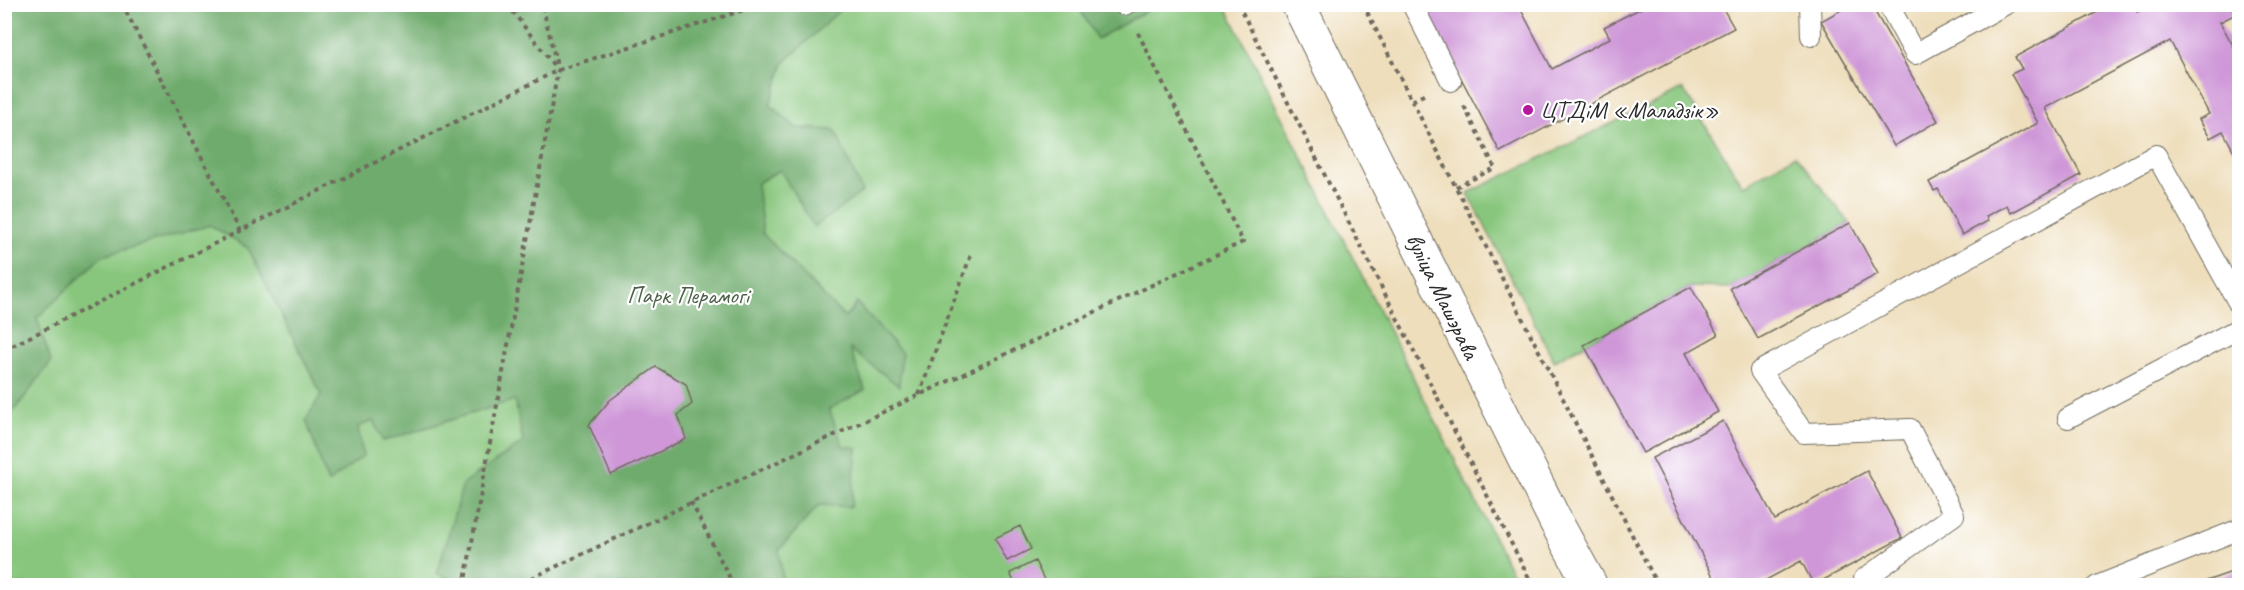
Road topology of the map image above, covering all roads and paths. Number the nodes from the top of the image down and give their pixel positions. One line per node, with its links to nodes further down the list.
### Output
1 (122, 4): 18 (path)
2 (507, 4): 14 (path)
3 (542, 4): 14 (path)
4 (762, 4): 14 (path)
5 (1238, 4): 31 (path)
6 (1298, 4): 32 (main road, вуліца Машэрава)
7 (1363, 4): 16 (path)
8 (1413, 4): 15 (lane)
9 (1810, 4): 13 (lane)
10 (1888, 4): 11 (lane)
11 (2006, 4)
12 (1125, 5): 23 (path)
13 (1811, 36)
14 (558, 70): 18 (path); 28 (path)
15 (1451, 81): 16 (path); 17 (path)
16 (1412, 101): 17 (path)
17 (1456, 187): 33 (path)
18 (240, 231): 22 (path)
19 (972, 252): 23 (path)
20 (2240, 306): 34 (lane)
21 (2240, 328): 24 (lane)
22 (4, 350)
23 (919, 394): 25 (path)
24 (2068, 418)
25 (691, 502): 29 (path); 30 (path)
26 (2240, 530): 27 (lane)
27 (2119, 581): 35 (lane)
28 (464, 585)
29 (515, 585)
30 (734, 585)
31 (1533, 585)
32 (1591, 585)
33 (1658, 585)
34 (1867, 585)
35 (2097, 585)

